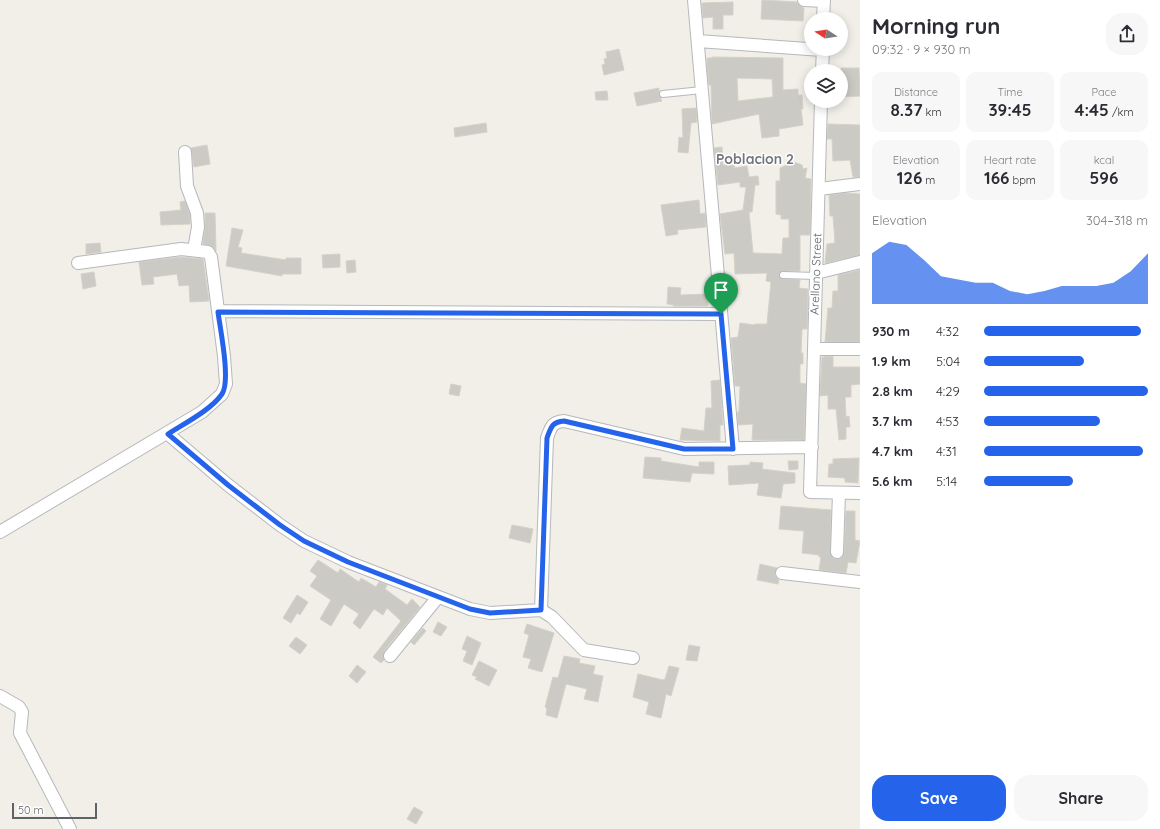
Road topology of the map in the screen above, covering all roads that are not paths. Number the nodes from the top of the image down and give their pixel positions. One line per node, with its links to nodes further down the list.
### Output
1 (694, 0): 5 (street)
2 (804, 0): 3 (street)
3 (824, 0): 4 (street)
4 (823, 12)
5 (698, 40): 6 (street); 7 (street)
6 (804, 49)
7 (702, 90): 8 (lane); 19 (street)
8 (663, 94)
9 (821, 108): 12 (street, Arellano Street)
10 (185, 152): 13 (street)
11 (860, 184): 12 (street)
12 (819, 189): 16 (street, Arellano Street)
13 (194, 250): 15 (street); 18 (street)
14 (860, 262): 16 (street)
15 (78, 263)
16 (816, 274): 17 (lane); 21 (street, Arellano Street)
17 (783, 275)
18 (218, 312): 19 (street); 22 (street)
19 (721, 314): 24 (street)
20 (860, 348): 21 (street)
21 (814, 349): 23 (street, Arellano Street)
22 (168, 434): 27 (street); 31 (street)
23 (812, 447): 24 (street); 25 (street, Arellano Street)
24 (733, 449): 32 (street)
25 (839, 493): 26 (street); 28 (street)
26 (860, 493)
27 (0, 532)
28 (838, 552)
29 (782, 572): 30 (street)
30 (860, 582)
31 (438, 597): 32 (street); 33 (street)
32 (541, 610): 34 (street)
33 (390, 656)
34 (633, 658)
35 (0, 696): 36 (street)
36 (70, 829)

